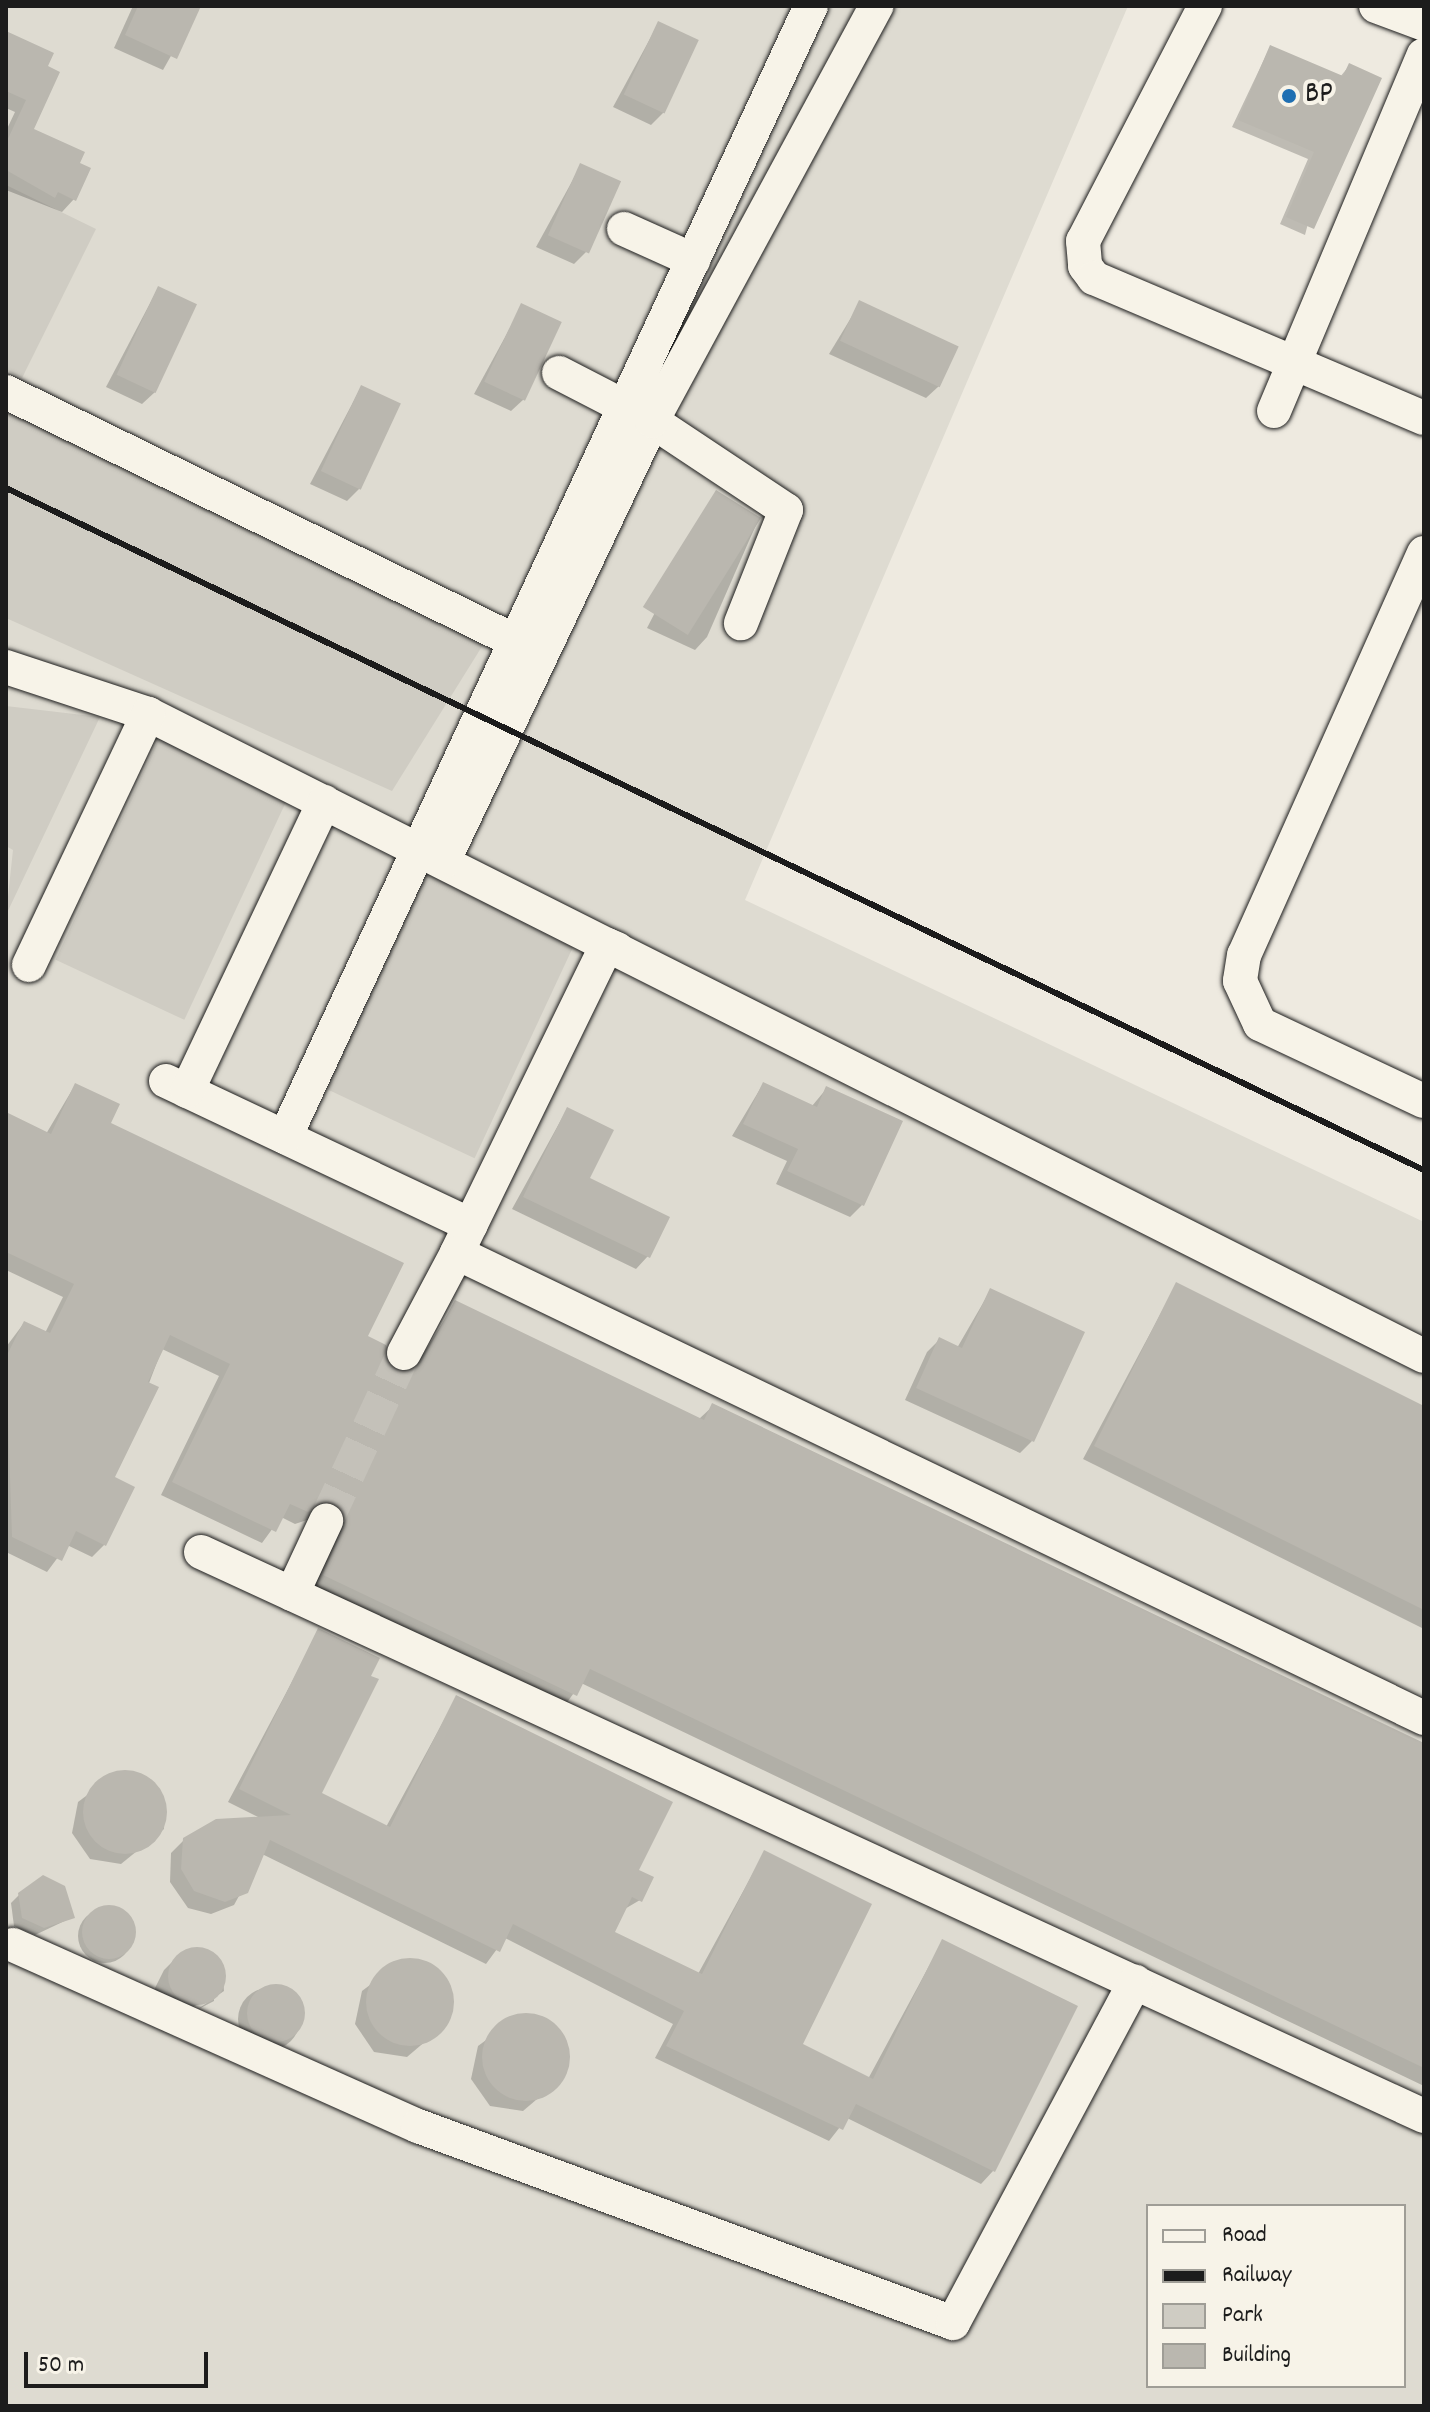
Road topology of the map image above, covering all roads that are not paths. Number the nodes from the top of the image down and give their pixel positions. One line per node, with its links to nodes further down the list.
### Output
1 (811, 6): 8 (street)
2 (876, 6): 13 (street)
3 (1205, 6): 9 (street)
4 (1376, 6): 5 (street)
5 (1424, 24)
6 (1424, 55): 9 (street)
7 (624, 229): 8 (street)
8 (693, 260): 13 (street)
9 (1294, 363): 12 (street); 14 (street)
10 (559, 373): 13 (street)
11 (6, 392): 17 (street)
12 (1274, 411)
13 (639, 414): 16 (street); 17 (street); 21 (street)
14 (1424, 418)
15 (1424, 553): 24 (street)
16 (741, 623)
17 (517, 642): 21 (street)
18 (6, 667): 19 (street)
19 (148, 714): 20 (street); 23 (street)
20 (324, 802): 21 (street); 25 (street)
21 (432, 856): 22 (street); 25 (street)
22 (617, 949): 26 (street); 28 (street)
23 (29, 965)
24 (1424, 1101)
25 (285, 1137): 26 (street)
26 (464, 1239): 27 (street); 32 (street)
27 (404, 1353)
28 (1424, 1356)
29 (326, 1521): 31 (street)
30 (201, 1552): 31 (street)
31 (292, 1594): 34 (street)
32 (1424, 1718)
33 (13, 1945): 34 (street)
34 (1135, 1982): 35 (street)
35 (1424, 2116)

